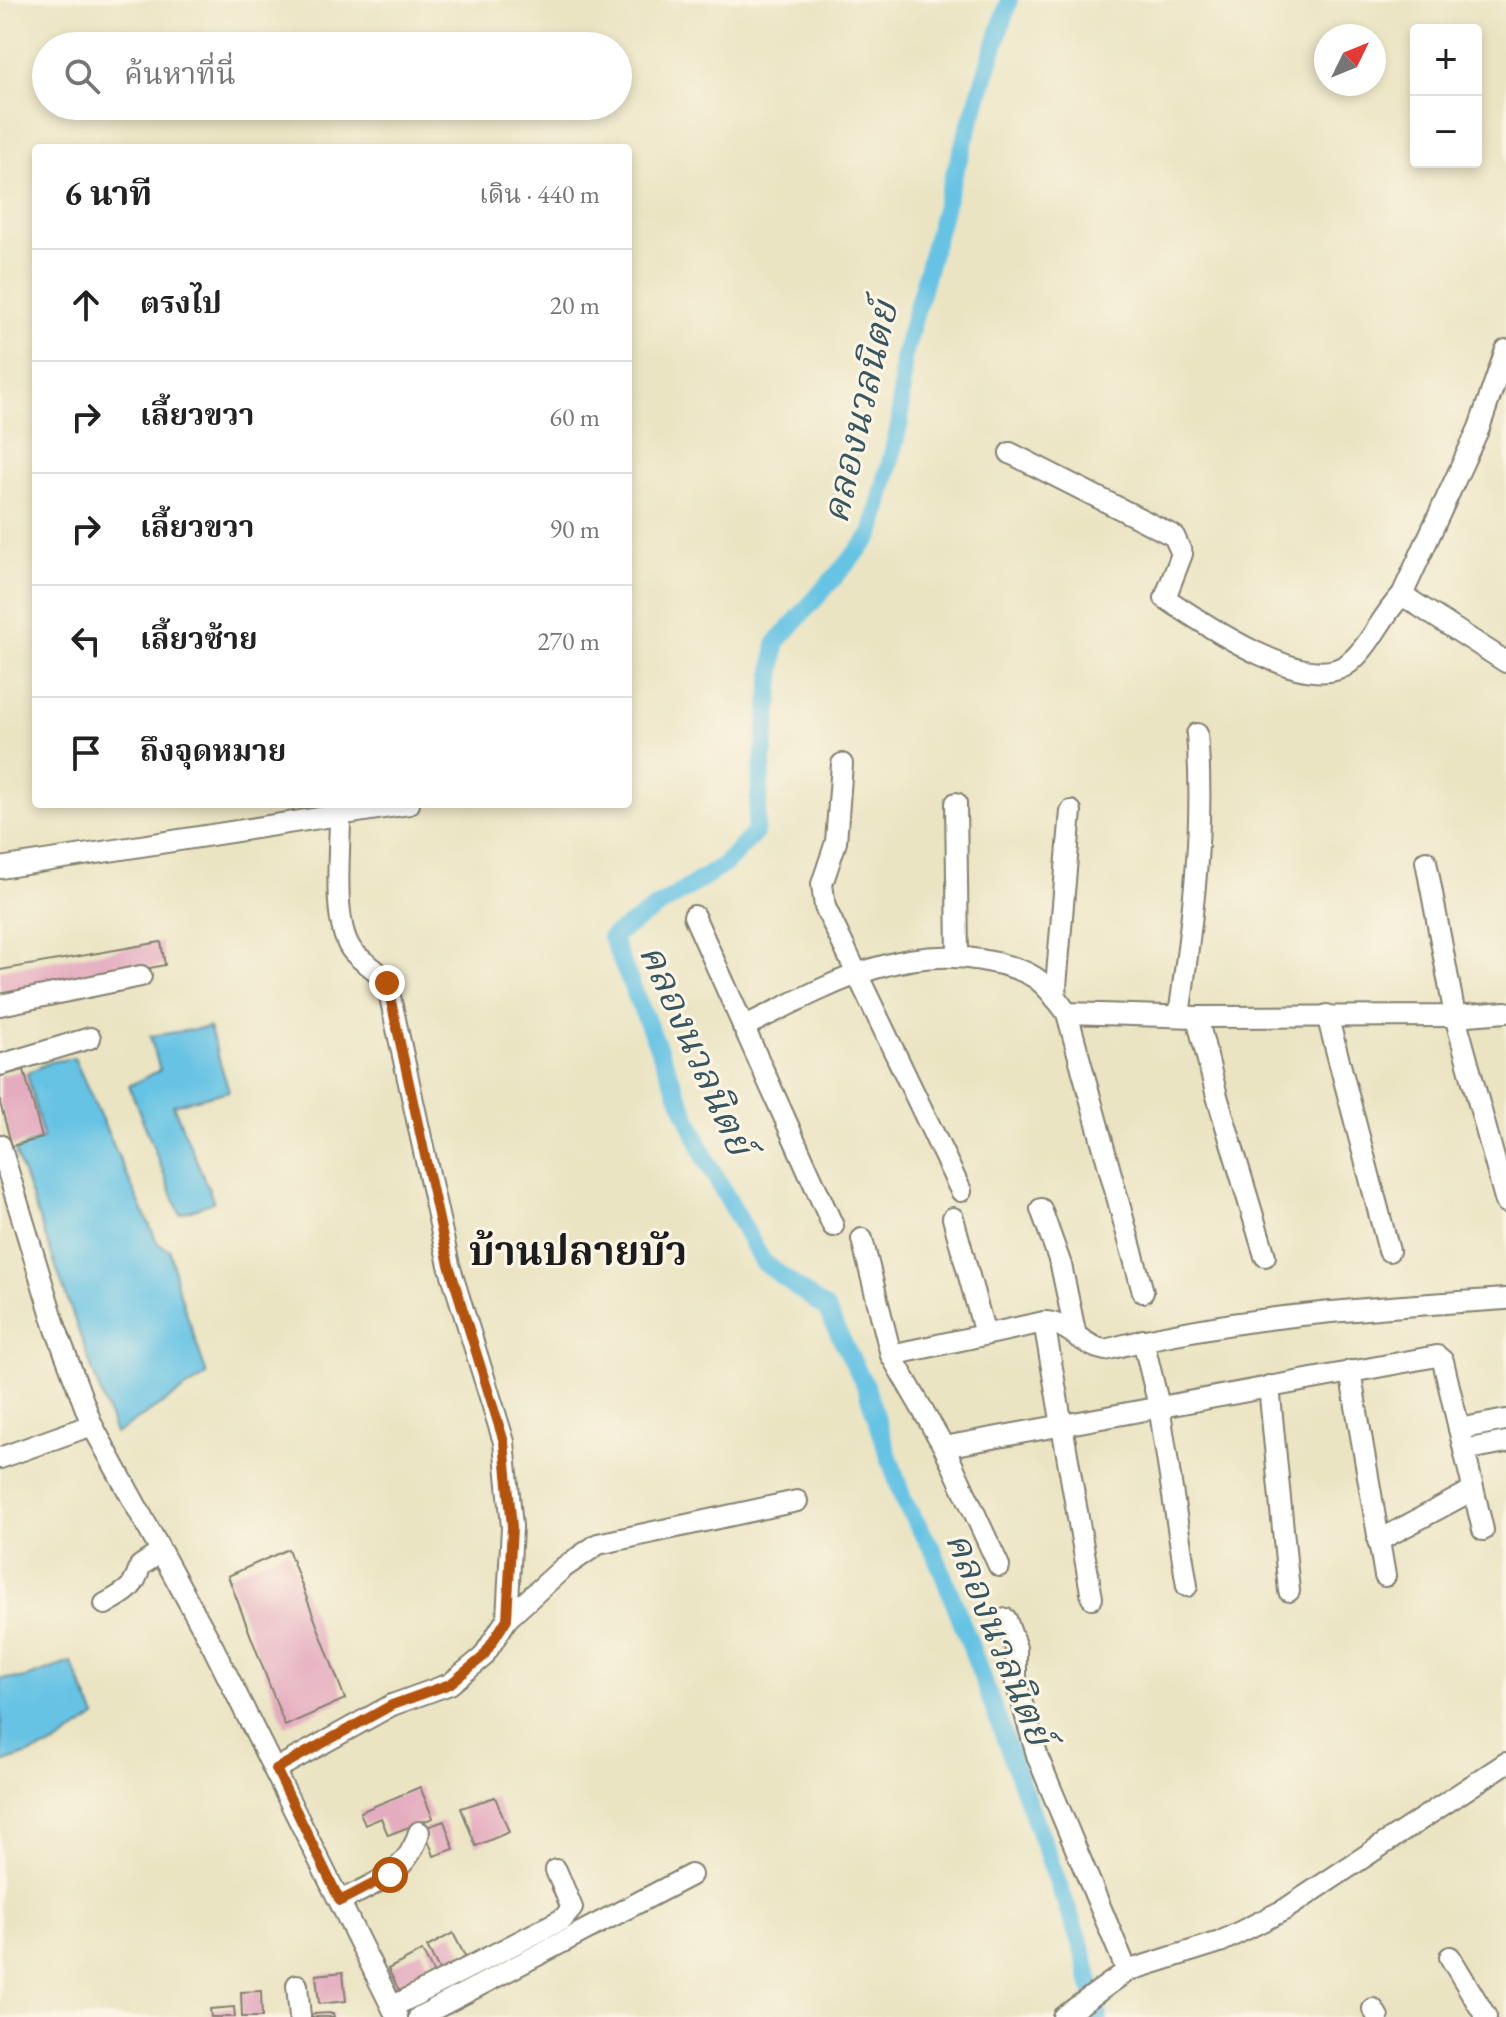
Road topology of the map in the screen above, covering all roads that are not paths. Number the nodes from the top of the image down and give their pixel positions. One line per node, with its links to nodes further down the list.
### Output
1 (1506, 350): 3 (street)
2 (1010, 453): 3 (street)
3 (1402, 595): 4 (street)
4 (1506, 662)
5 (1197, 734): 22 (street)
6 (842, 764): 15 (street)
7 (956, 803): 14 (street)
8 (389, 808): 10 (street)
9 (1071, 811): 18 (street)
10 (340, 818): 12 (street); 65 (street)
11 (1426, 861): 21 (street)
12 (0, 868)
13 (694, 916): 23 (street)
14 (958, 956): 15 (street); 18 (street)
15 (855, 975): 23 (street); 27 (street)
16 (141, 976): 17 (street)
17 (0, 1005)
18 (1061, 1005): 22 (street); 36 (street)
19 (1506, 1012): 21 (street)
20 (1327, 1015): 21 (street); 22 (street); 34 (street)
21 (1455, 1016): 28 (street)
22 (1188, 1017): 35 (street)
23 (743, 1027): 32 (street)
24 (90, 1038): 25 (street)
25 (0, 1065)
26 (0, 1145): 30 (street)
27 (961, 1191)
28 (1506, 1202)
29 (1041, 1209): 40 (street)
30 (9, 1218): 47 (street)
31 (953, 1218): 39 (street)
32 (833, 1226)
33 (862, 1239): 42 (street)
34 (1389, 1251)
35 (1265, 1256)
36 (1143, 1292)
37 (1506, 1299): 41 (street)
38 (1044, 1322): 39 (street); 40 (street); 48 (street)
39 (985, 1334): 42 (street)
40 (1076, 1336): 41 (street)
41 (1143, 1340): 45 (street)
42 (891, 1355): 51 (street)
43 (1350, 1371): 44 (street); 49 (street); 57 (street)
44 (1269, 1386): 45 (street); 62 (street)
45 (1159, 1406): 48 (street); 61 (street)
46 (1506, 1420): 49 (street)
47 (92, 1425): 53 (street); 58 (street)
48 (1060, 1425): 51 (street); 63 (street)
49 (1459, 1429): 52 (street)
50 (1506, 1442): 52 (street)
51 (944, 1447): 59 (street)
52 (1464, 1450): 54 (street)
53 (0, 1458)
54 (1473, 1490): 56 (street); 57 (street)
55 (797, 1501): 65 (street)
56 (1483, 1530)
57 (1378, 1541): 60 (street)
58 (161, 1552): 64 (street); 68 (street)
59 (999, 1566)
60 (1385, 1576)
61 (1187, 1586)
62 (1289, 1591)
63 (1092, 1598)
64 (105, 1604)
65 (507, 1619): 68 (street)
66 (1006, 1619): 74 (street)
67 (1506, 1763): 74 (street)
68 (276, 1769): 72 (street)
69 (419, 1832): 72 (street)
70 (556, 1870): 76 (street)
71 (691, 1875): 78 (street)
72 (340, 1901): 76 (street)
73 (1450, 1957): 80 (street)
74 (1120, 1976): 79 (street)
75 (297, 1985): 77 (street)
76 (395, 2012)
77 (300, 2017)
78 (419, 2017)
79 (1063, 2017)
80 (1486, 2017)

